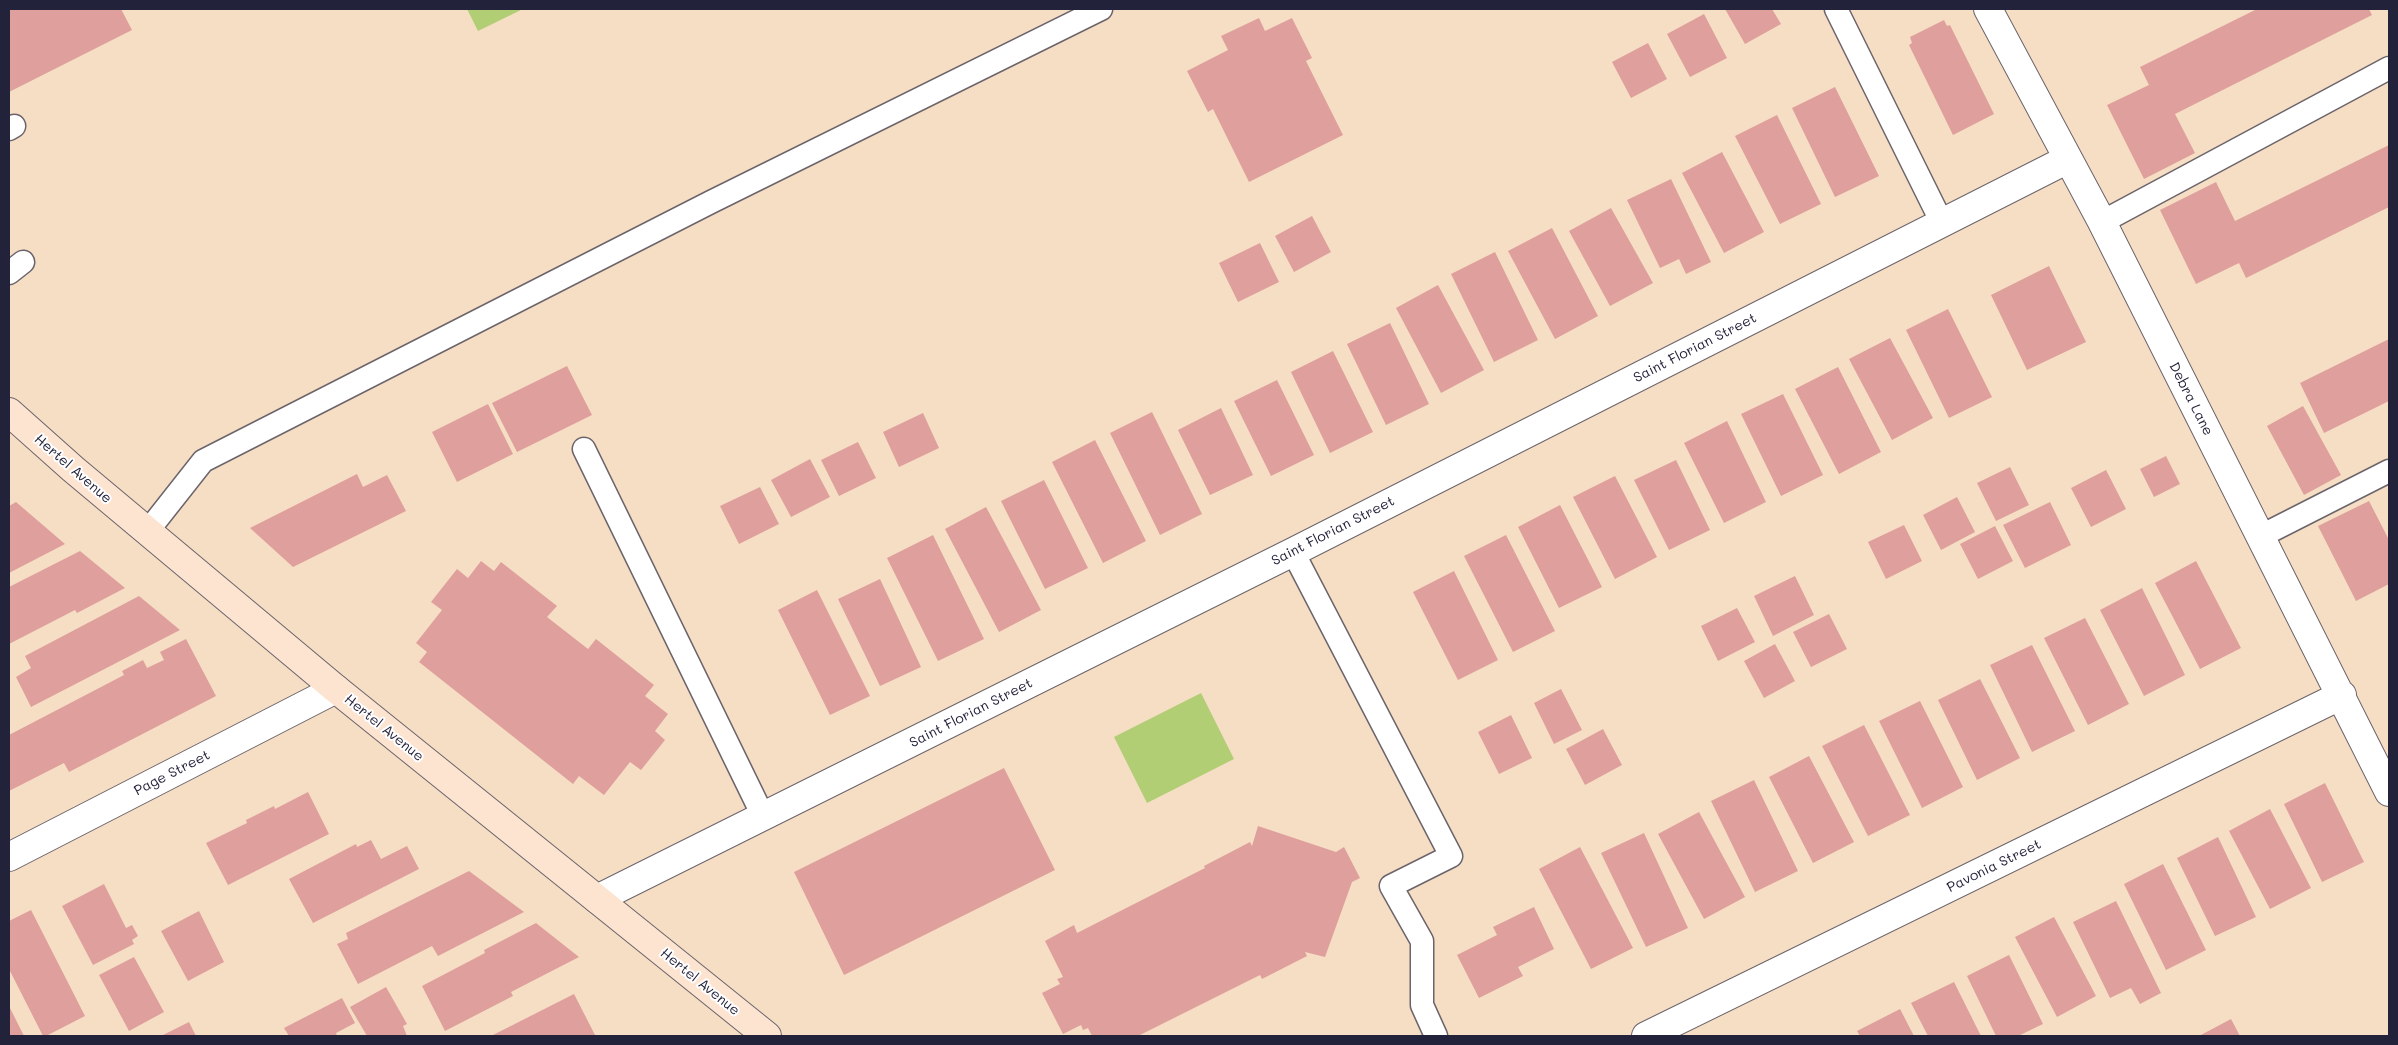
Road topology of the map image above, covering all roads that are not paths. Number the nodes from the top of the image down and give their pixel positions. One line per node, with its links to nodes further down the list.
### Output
1 (1101, 9): 11 (lane)
2 (1836, 9): 7 (lane)
3 (1988, 9): 5 (street, Debra Lane)
4 (2389, 68): 6 (lane)
5 (2068, 159): 6 (street, Debra Lane); 7 (street, Saint Florian Street)
6 (2102, 222): 12 (street, Debra Lane)
7 (1942, 223): 13 (street, Saint Florian Street)
8 (9, 412): 11 (street, Hertel Avenue)
9 (584, 449): 17 (lane)
10 (2389, 471): 12 (lane)
11 (147, 532): 14 (street, Hertel Avenue)
12 (2261, 536): 15 (street, Debra Lane)
13 (1293, 552): 17 (street, Saint Florian Street); 21 (lane)
14 (336, 688): 18 (street, Page Street); 19 (street, Hertel Avenue)
15 (2342, 695): 16 (street, Debra Lane); 22 (street, Pavonia Street)
16 (2389, 792)
17 (763, 816): 19 (street, Saint Florian Street)
18 (9, 857)
19 (597, 899): 20 (street, Hertel Avenue)
20 (767, 1036)
21 (1436, 1036)
22 (1646, 1036)

